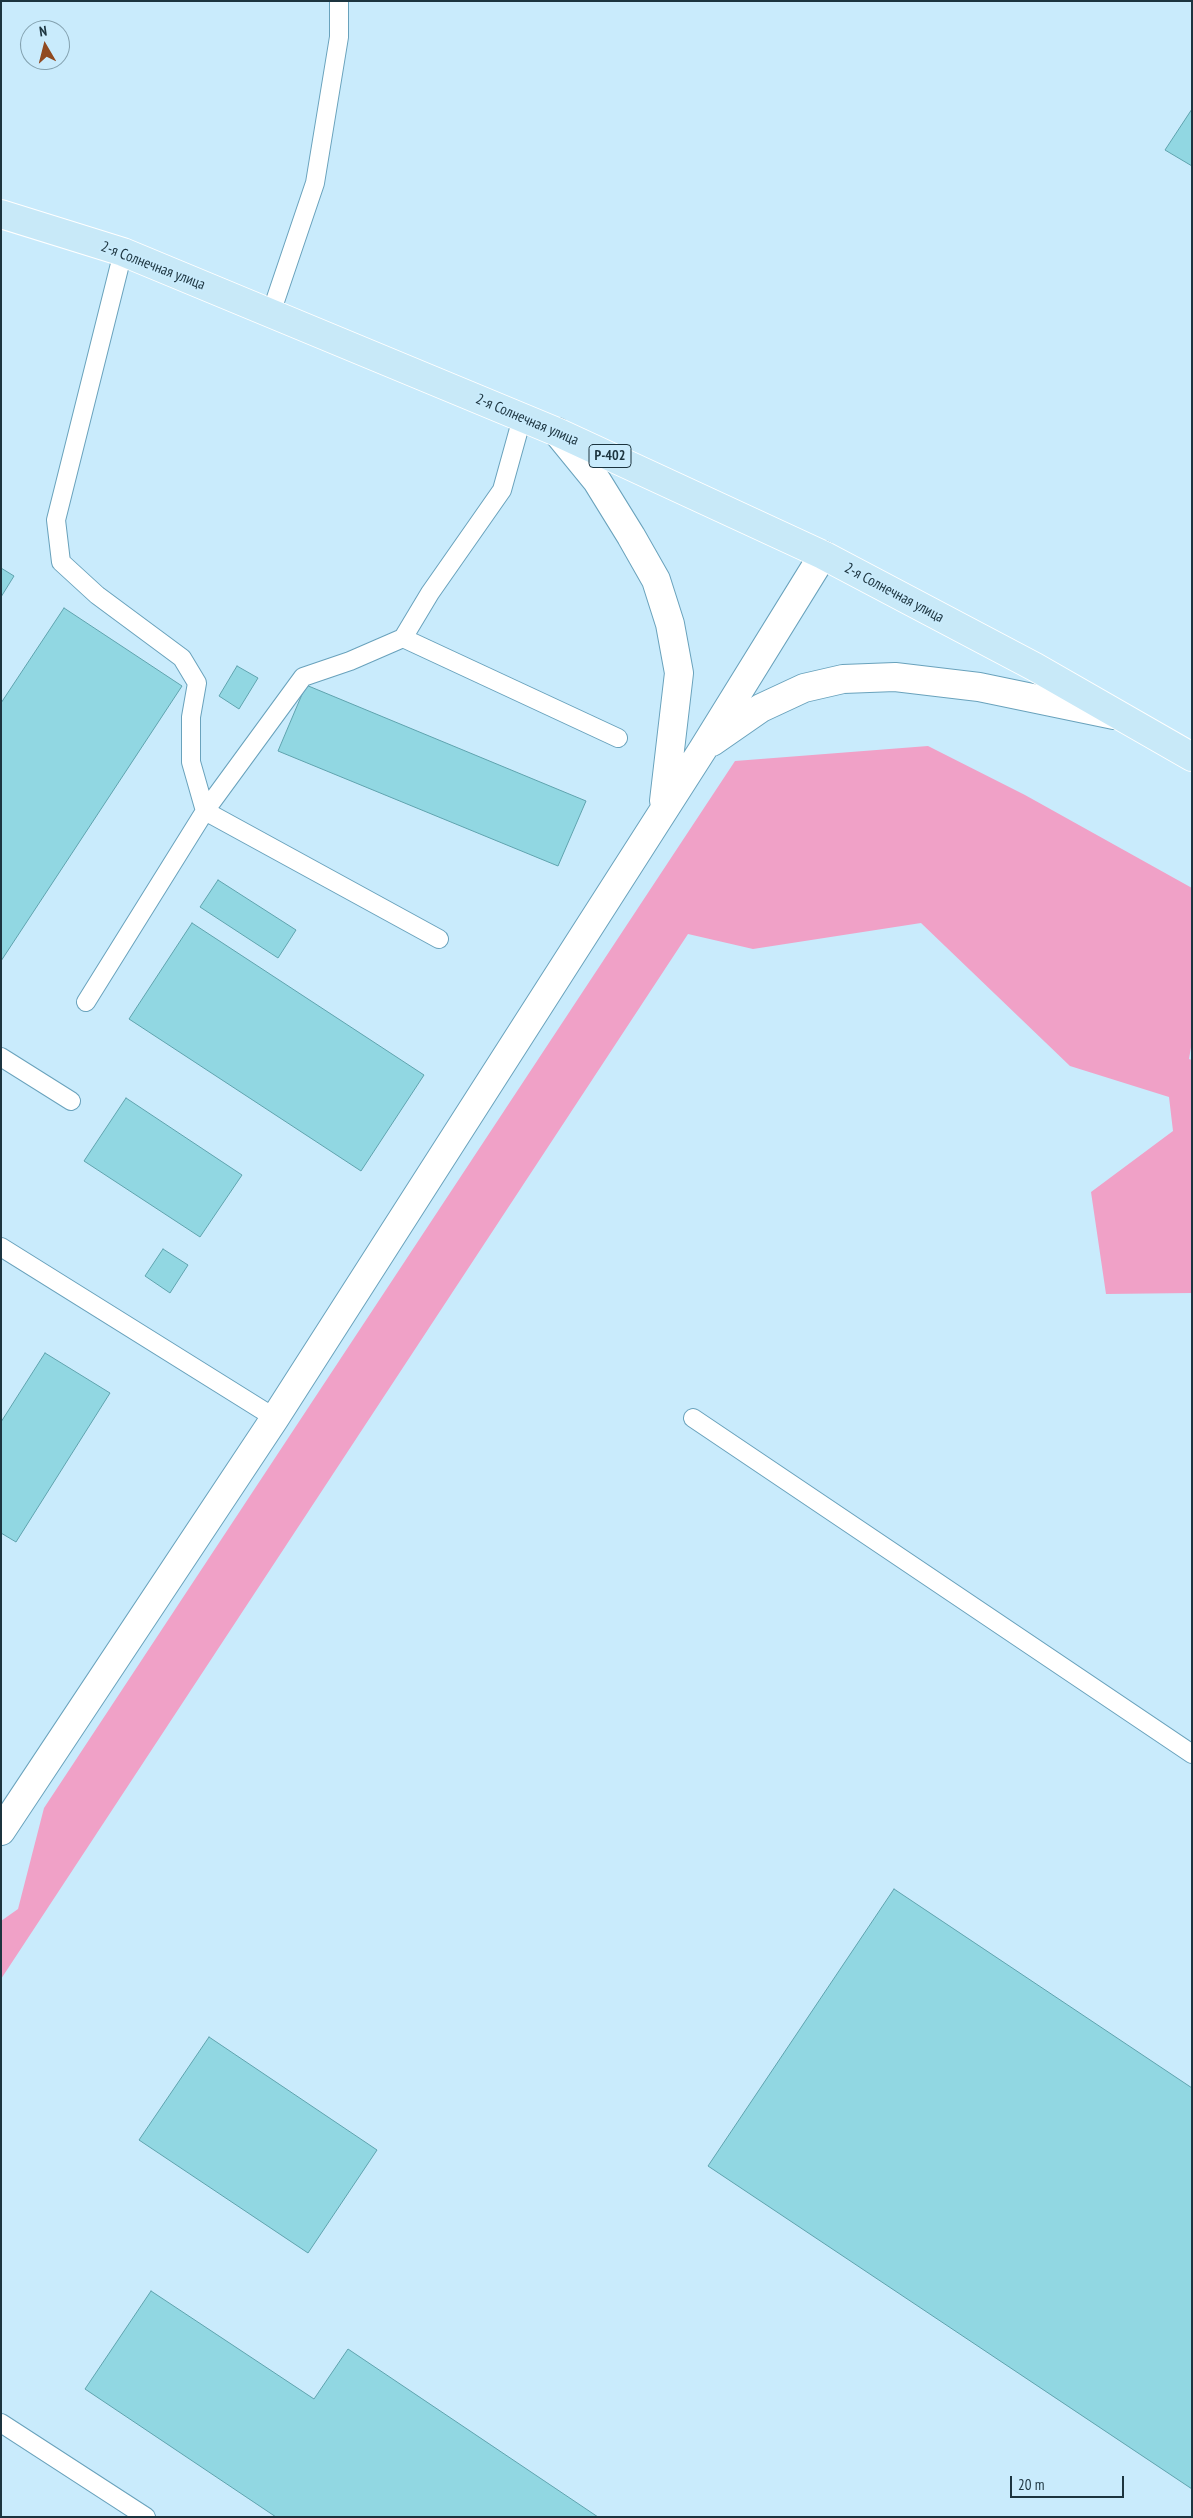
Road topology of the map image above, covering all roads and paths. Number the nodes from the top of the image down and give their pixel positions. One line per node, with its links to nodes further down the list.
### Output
1 (339, 1): 4 (lane)
2 (1, 214): 3 (main road, 2-я Солнечная улица / Р-402)
3 (123, 252): 4 (main road, 2-я Солнечная улица / Р-402); 14 (lane)
4 (270, 313): 5 (main road, 2-я Солнечная улица / Р-402)
5 (522, 418): 6 (main road, 2-я Солнечная улица / Р-402); 8 (lane)
6 (557, 432): 7 (main road, 2-я Солнечная улица / Р-402); 13 (street)
7 (823, 555): 9 (main road, 2-я Солнечная улица / Р-402); 11 (street)
8 (403, 638): 10 (lane); 14 (lane)
9 (1121, 716): 11 (street); 12 (main road, 2-я Солнечная улица / Р-402)
10 (618, 738)
11 (702, 749): 13 (street)
12 (1192, 757)
13 (663, 809): 20 (street)
14 (205, 811): 15 (lane); 16 (lane)
15 (439, 939)
16 (86, 1002)
17 (1, 1057): 18 (lane)
18 (71, 1101)
19 (1, 1247): 20 (lane)
20 (275, 1418): 23 (street)
21 (693, 1418): 22 (lane)
22 (1192, 1754)
23 (1, 1831)
24 (1, 2423): 25 (lane)
25 (146, 2517)

